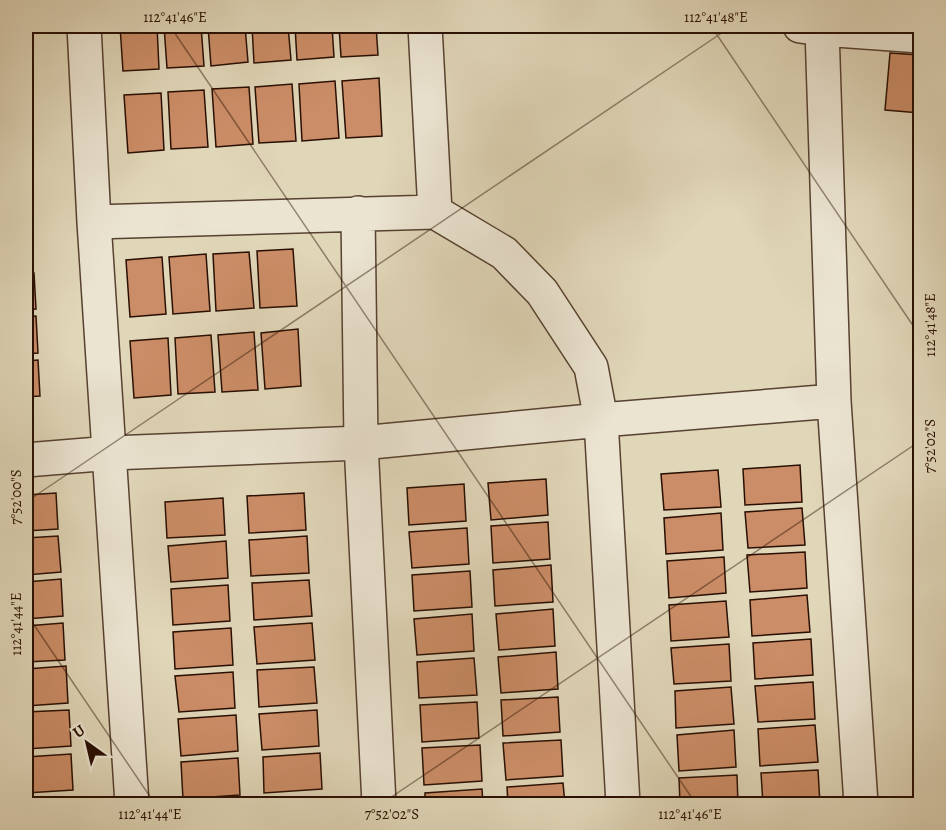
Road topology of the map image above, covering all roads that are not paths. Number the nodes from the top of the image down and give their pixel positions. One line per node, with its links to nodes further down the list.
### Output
1 (84, 26): 7 (street)
2 (425, 26): 5 (street)
3 (811, 27): 4 (street); 8 (street)
4 (921, 36)
5 (435, 212): 6 (street); 9 (street)
6 (358, 213): 7 (street); 10 (street)
7 (94, 222): 11 (street)
8 (834, 401): 9 (street); 16 (street)
9 (601, 420): 10 (street); 15 (street)
10 (361, 443): 11 (street); 14 (street)
11 (111, 453): 12 (street); 13 (street)
12 (26, 460)
13 (132, 804)
14 (379, 804)
15 (622, 804)
16 (861, 804)

